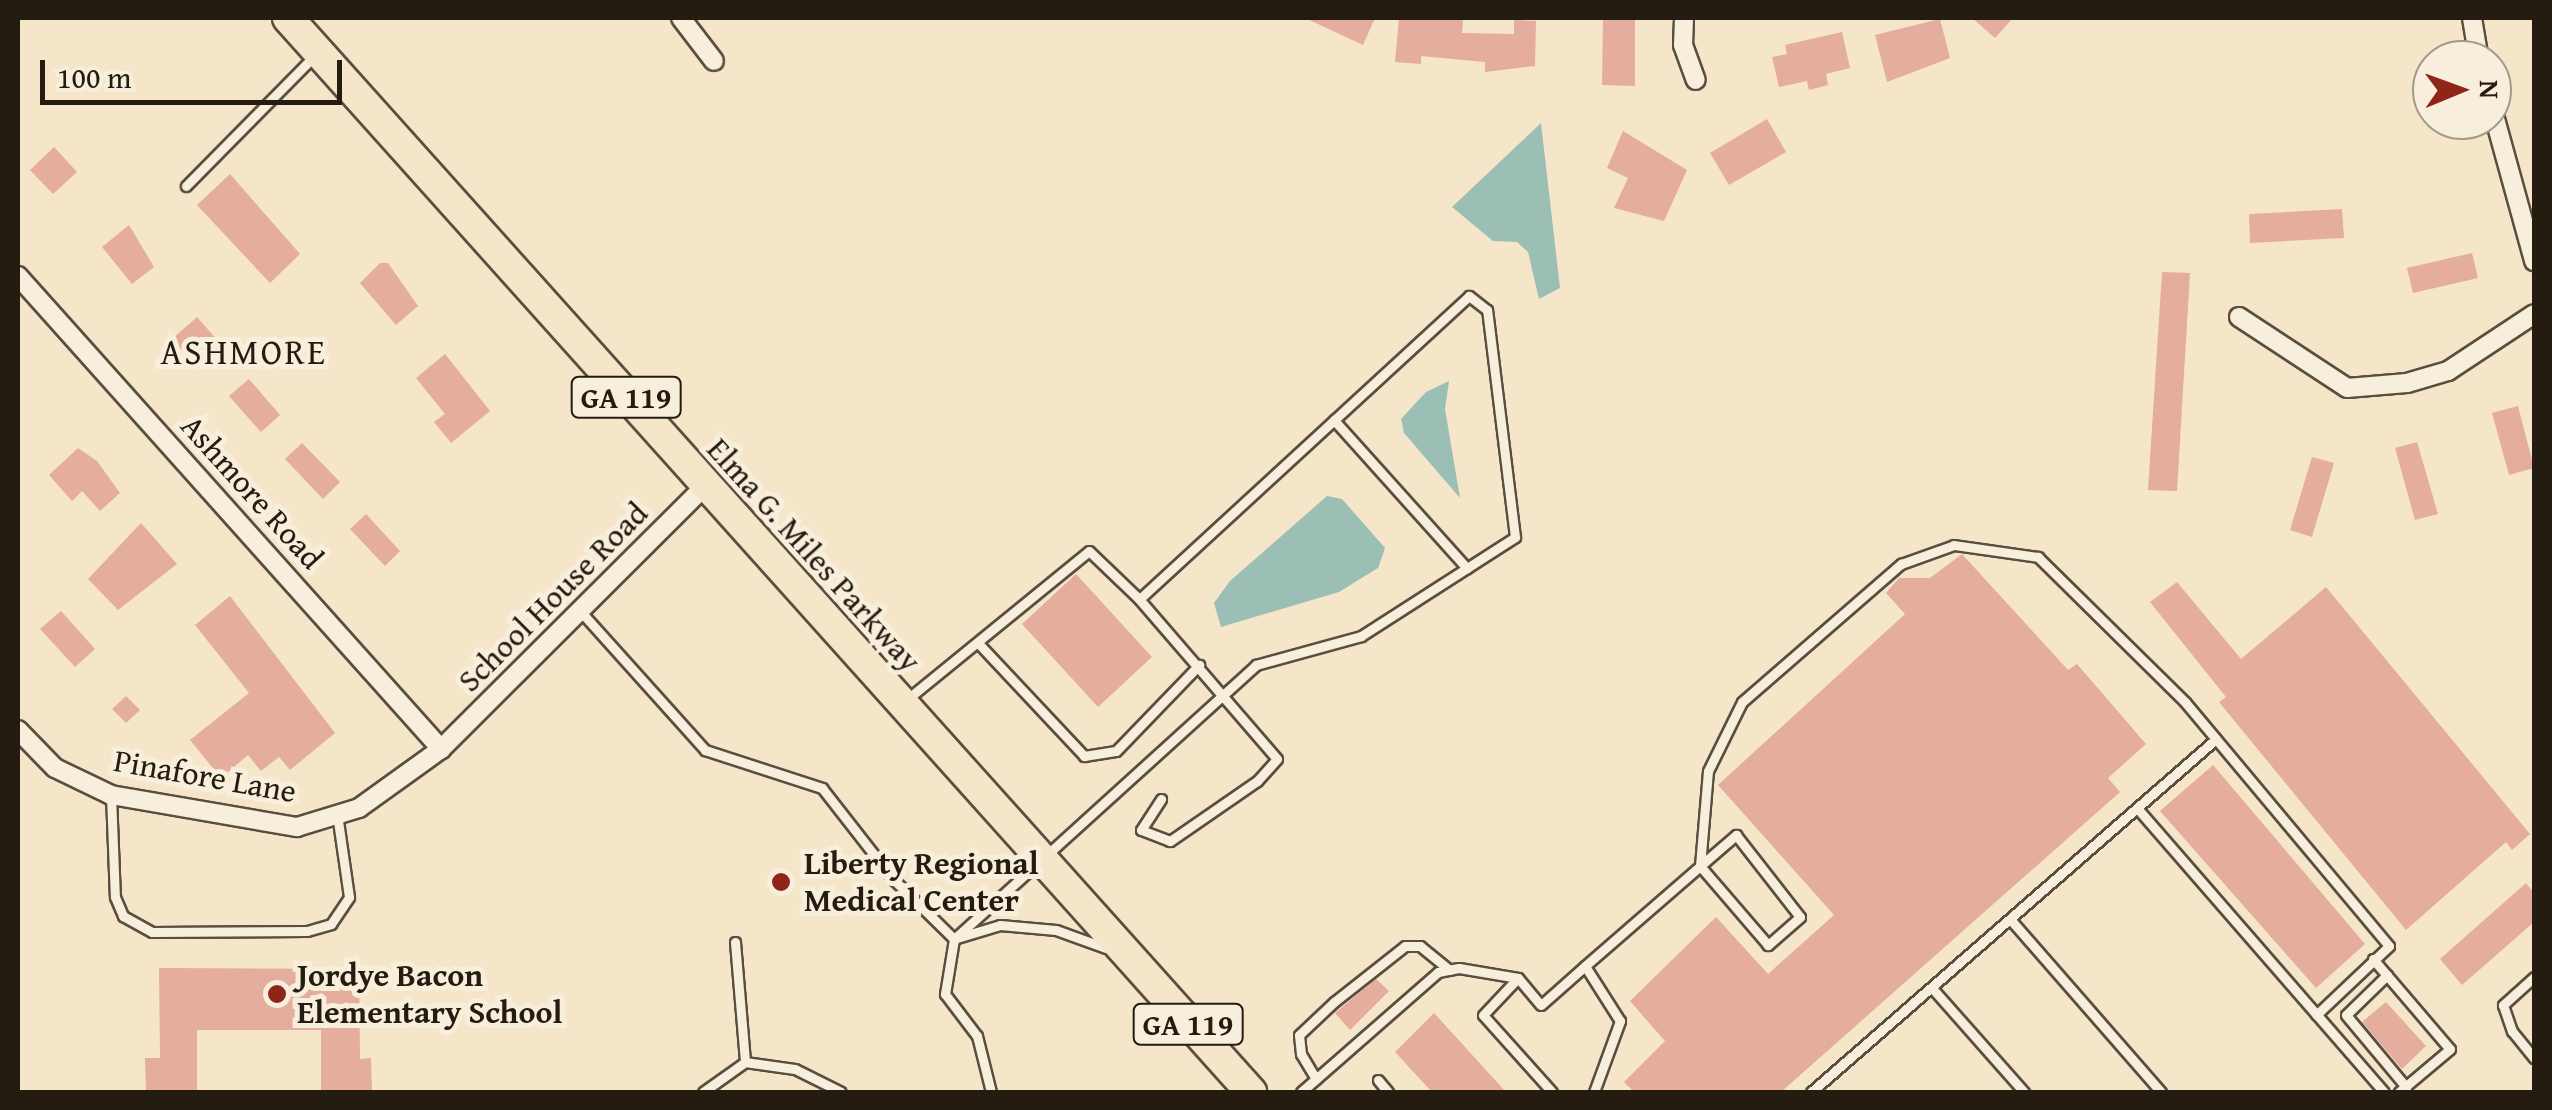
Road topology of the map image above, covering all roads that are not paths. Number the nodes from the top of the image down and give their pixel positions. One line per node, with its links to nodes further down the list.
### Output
1 (288, 18): 4 (main road, Elma G. Miles Parkway / GA 119)
2 (681, 18): 5 (street)
3 (1684, 18): 6 (street)
4 (318, 51): 8 (lane); 14 (main road, Elma G. Miles Parkway / GA 119)
5 (714, 61)
6 (1696, 80)
7 (2501, 140): 9 (street)
8 (186, 186)
9 (2534, 261)
10 (18, 276): 24 (street, Ashmore Road)
11 (2534, 314): 12 (street)
12 (2239, 317)
13 (1334, 420): 15 (lane); 15 (lane); 16 (lane)
14 (705, 486): 17 (street, School House Road); 21 (main road, Elma G. Miles Parkway / GA 119)
15 (1467, 568): 20 (lane)
16 (1139, 599): 18 (lane); 19 (lane)
17 (583, 614): 24 (street, School House Road); 32 (lane)
18 (979, 644): 19 (lane); 21 (lane)
19 (1199, 665): 20 (lane)
20 (1224, 694): 26 (lane); 29 (lane)
21 (901, 704): 29 (main road, Elma G. Miles Parkway / GA 119)
22 (18, 730): 25 (street, Pinafore Lane)
23 (2216, 739): 27 (lane); 30 (lane); 35 (lane)
24 (441, 749): 28 (street, Pinafore Lane)
25 (111, 796): 28 (street, Pinafore Lane); 28 (lane)
26 (1161, 799)
27 (2138, 808): 31 (lane); 42 (lane)
28 (337, 814)
29 (1040, 861): 32 (lane); 34 (main road, Elma G. Miles Parkway / GA 119)
30 (1700, 866): 30 (lane); 36 (lane)
31 (2010, 919): 41 (lane); 58 (lane)
32 (954, 939): 34 (lane); 50 (lane)
33 (735, 942): 44 (lane)
34 (1126, 955): 51 (main road, Elma G. Miles Parkway / GA 119)
35 (2373, 959): 38 (lane); 42 (lane)
36 (1585, 966): 40 (lane); 55 (lane)
37 (1450, 970): 40 (lane); 45 (lane); 45 (lane)
38 (2386, 975): 47 (lane); 47 (lane)
39 (2534, 977): 43 (lane)
40 (1518, 978): 54 (lane)
41 (1932, 988): 56 (lane); 57 (lane)
42 (2316, 1014): 59 (lane)
43 (2534, 1058)
44 (744, 1062): 48 (lane); 49 (lane)
45 (1316, 1079): 52 (lane)
46 (1378, 1080): 53 (lane)
47 (2403, 1090)
48 (703, 1092)
49 (842, 1092)
50 (991, 1092)
51 (1250, 1092)
52 (1301, 1092)
53 (1388, 1092)
54 (1552, 1092)
55 (1594, 1092)
56 (1811, 1092)
57 (2024, 1092)
58 (2161, 1092)
59 (2384, 1092)

